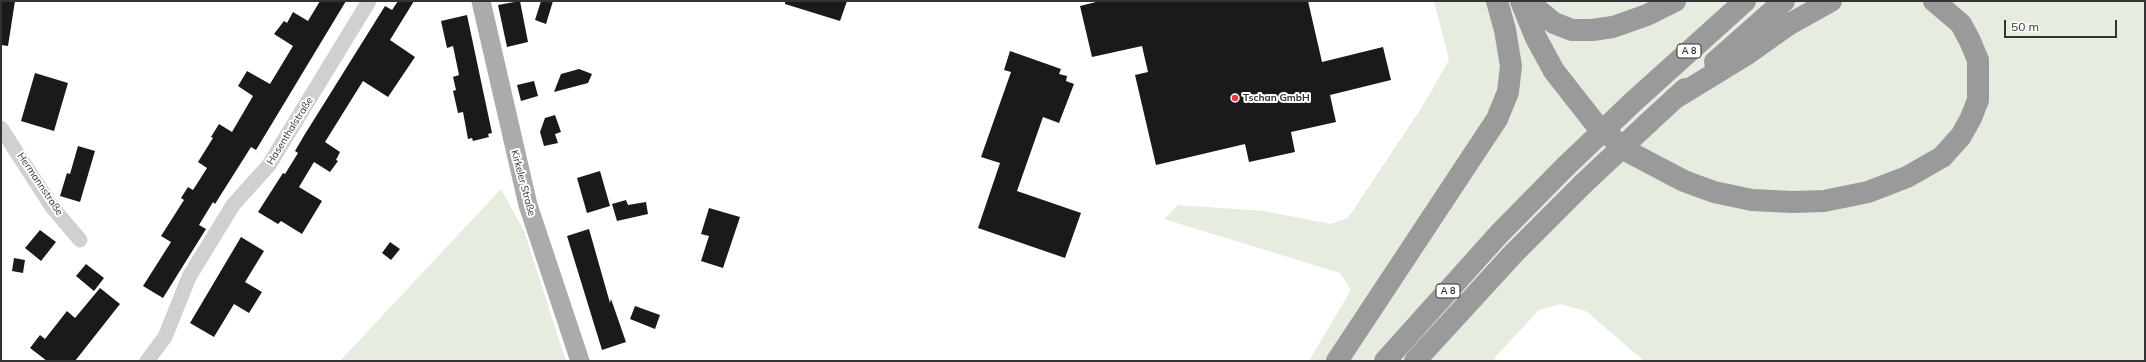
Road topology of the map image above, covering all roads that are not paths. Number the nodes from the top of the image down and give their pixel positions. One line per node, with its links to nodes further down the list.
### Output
1 (369, 1): 14 (street, Hasenthalstraße)
2 (481, 1): 15 (main road, Kirkeler Straße)
3 (1497, 1): 16 (highway)
4 (1521, 1): 10 (highway)
5 (1527, 1): 6 (highway)
6 (1675, 1)
7 (1746, 1): 17 (highway, A 8, bridge)
8 (1784, 1): 11 (highway, A 8)
9 (1831, 1): 11 (highway)
10 (1934, 1)
11 (1675, 98): 18 (highway, A 8, bridge)
12 (1, 128): 13 (street, Hermannstraße)
13 (80, 240)
14 (147, 361)
15 (580, 361)
16 (1337, 361)
17 (1385, 361)
18 (1415, 361)

